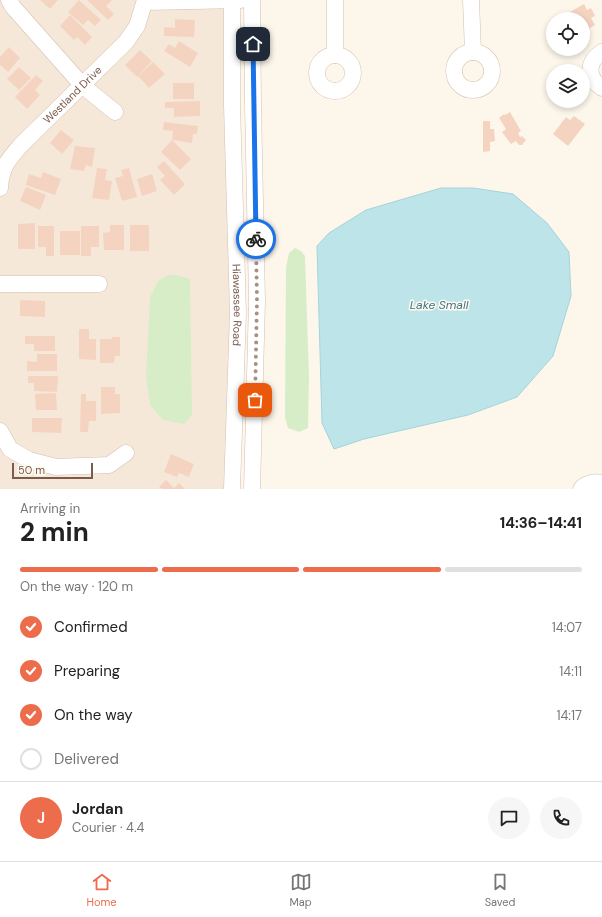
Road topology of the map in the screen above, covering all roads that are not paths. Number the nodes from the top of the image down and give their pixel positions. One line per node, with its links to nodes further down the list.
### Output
1 (9, 0): 10 (street)
2 (237, 0): 6 (street); 19 (street, Hiawassee Road)
3 (252, 0): 20 (street, Hiawassee Road)
4 (335, 0): 9 (street)
5 (471, 0): 7 (street)
6 (145, 1): 10 (street, Westland Drive)
7 (473, 52)
8 (602, 52): 11 (street)
9 (334, 55)
10 (83, 86): 12 (street); 13 (street, Westland Drive)
11 (602, 88)
12 (115, 112)
13 (0, 188)
14 (0, 284): 15 (street)
15 (99, 284)
16 (0, 431): 17 (street)
17 (126, 453)
18 (602, 483): 21 (street)
19 (232, 489)
20 (252, 489)
21 (581, 489)

